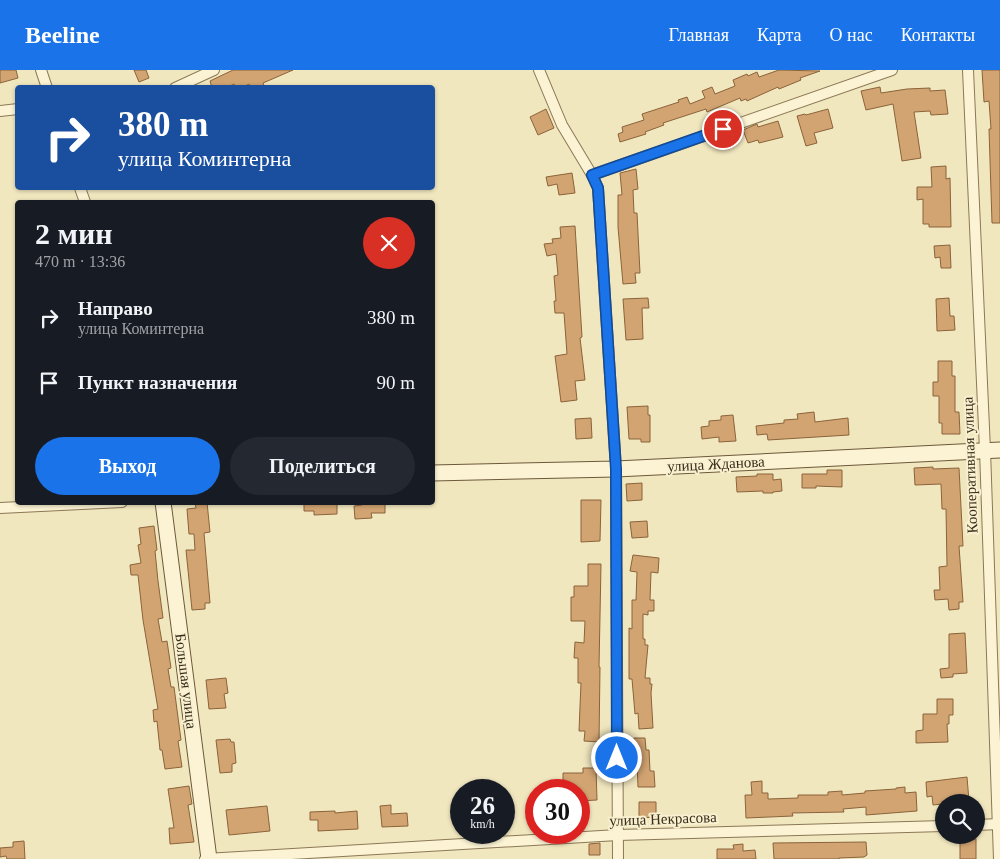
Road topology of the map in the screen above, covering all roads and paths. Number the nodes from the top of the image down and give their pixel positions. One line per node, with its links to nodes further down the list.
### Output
1 (41, 70): 6 (street)
2 (214, 70): 7 (street)
3 (539, 70): 10 (street)
4 (892, 70): 10 (street)
5 (968, 70): 11 (street, Кооперативная улица)
6 (46, 85)
7 (182, 85)
8 (15, 109): 9 (street)
9 (0, 111)
10 (592, 175): 12 (street)
11 (992, 450): 12 (street, улица Жданова); 17 (street, Кооперативная улица)
12 (616, 469): 13 (street, улица Жданова); 20 (street)
13 (435, 473)
14 (61, 505): 16 (street)
15 (163, 505): 22 (street, Большая улица)
16 (0, 508)
17 (999, 824): 18 (street); 24 (street, Кооперативная улица)
18 (985, 825)
19 (935, 826): 20 (street, улица Некрасова)
20 (618, 835): 22 (street, улица Некрасова); 23 (street)
21 (205, 859): 22 (street, улица Некрасова)
22 (209, 859)
23 (618, 859)
24 (999, 859)

